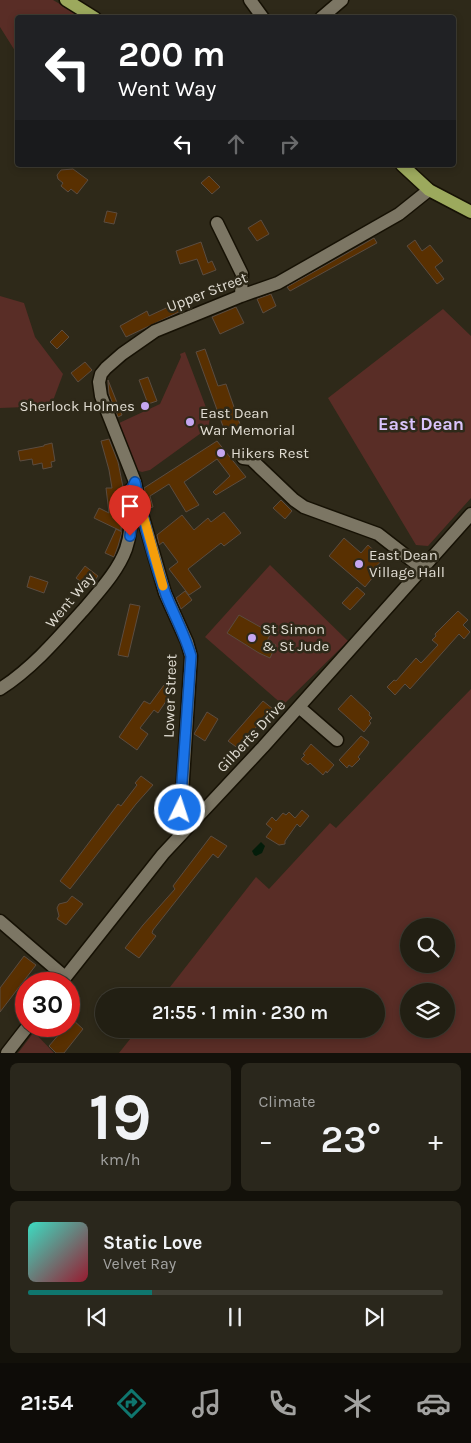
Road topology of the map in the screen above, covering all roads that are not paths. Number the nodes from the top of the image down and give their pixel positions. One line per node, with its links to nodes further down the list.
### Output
1 (66, 0): 4 (main road)
2 (250, 0): 5 (street)
3 (342, 0): 6 (street)
4 (89, 15)
5 (261, 15)
6 (324, 15)
7 (404, 167): 8 (main road)
8 (429, 190): 9 (main road); 11 (street, Upper Street)
9 (471, 212)
10 (217, 223): 11 (street)
11 (240, 296): 13 (street, Upper Street)
12 (242, 458): 15 (street)
13 (135, 482): 16 (street, Went Way); 19 (street, Lower Street)
14 (471, 514): 15 (street, Gilberts Drive)
15 (422, 569): 17 (street, Gilberts Drive)
16 (0, 689)
17 (299, 707): 18 (street); 19 (street, Gilberts Drive)
18 (337, 740)
19 (183, 830): 22 (street, Gilberts Drive)
20 (0, 920): 21 (street)
21 (55, 972)
22 (69, 972)
23 (19, 1037): 24 (street)
24 (7, 1053)

